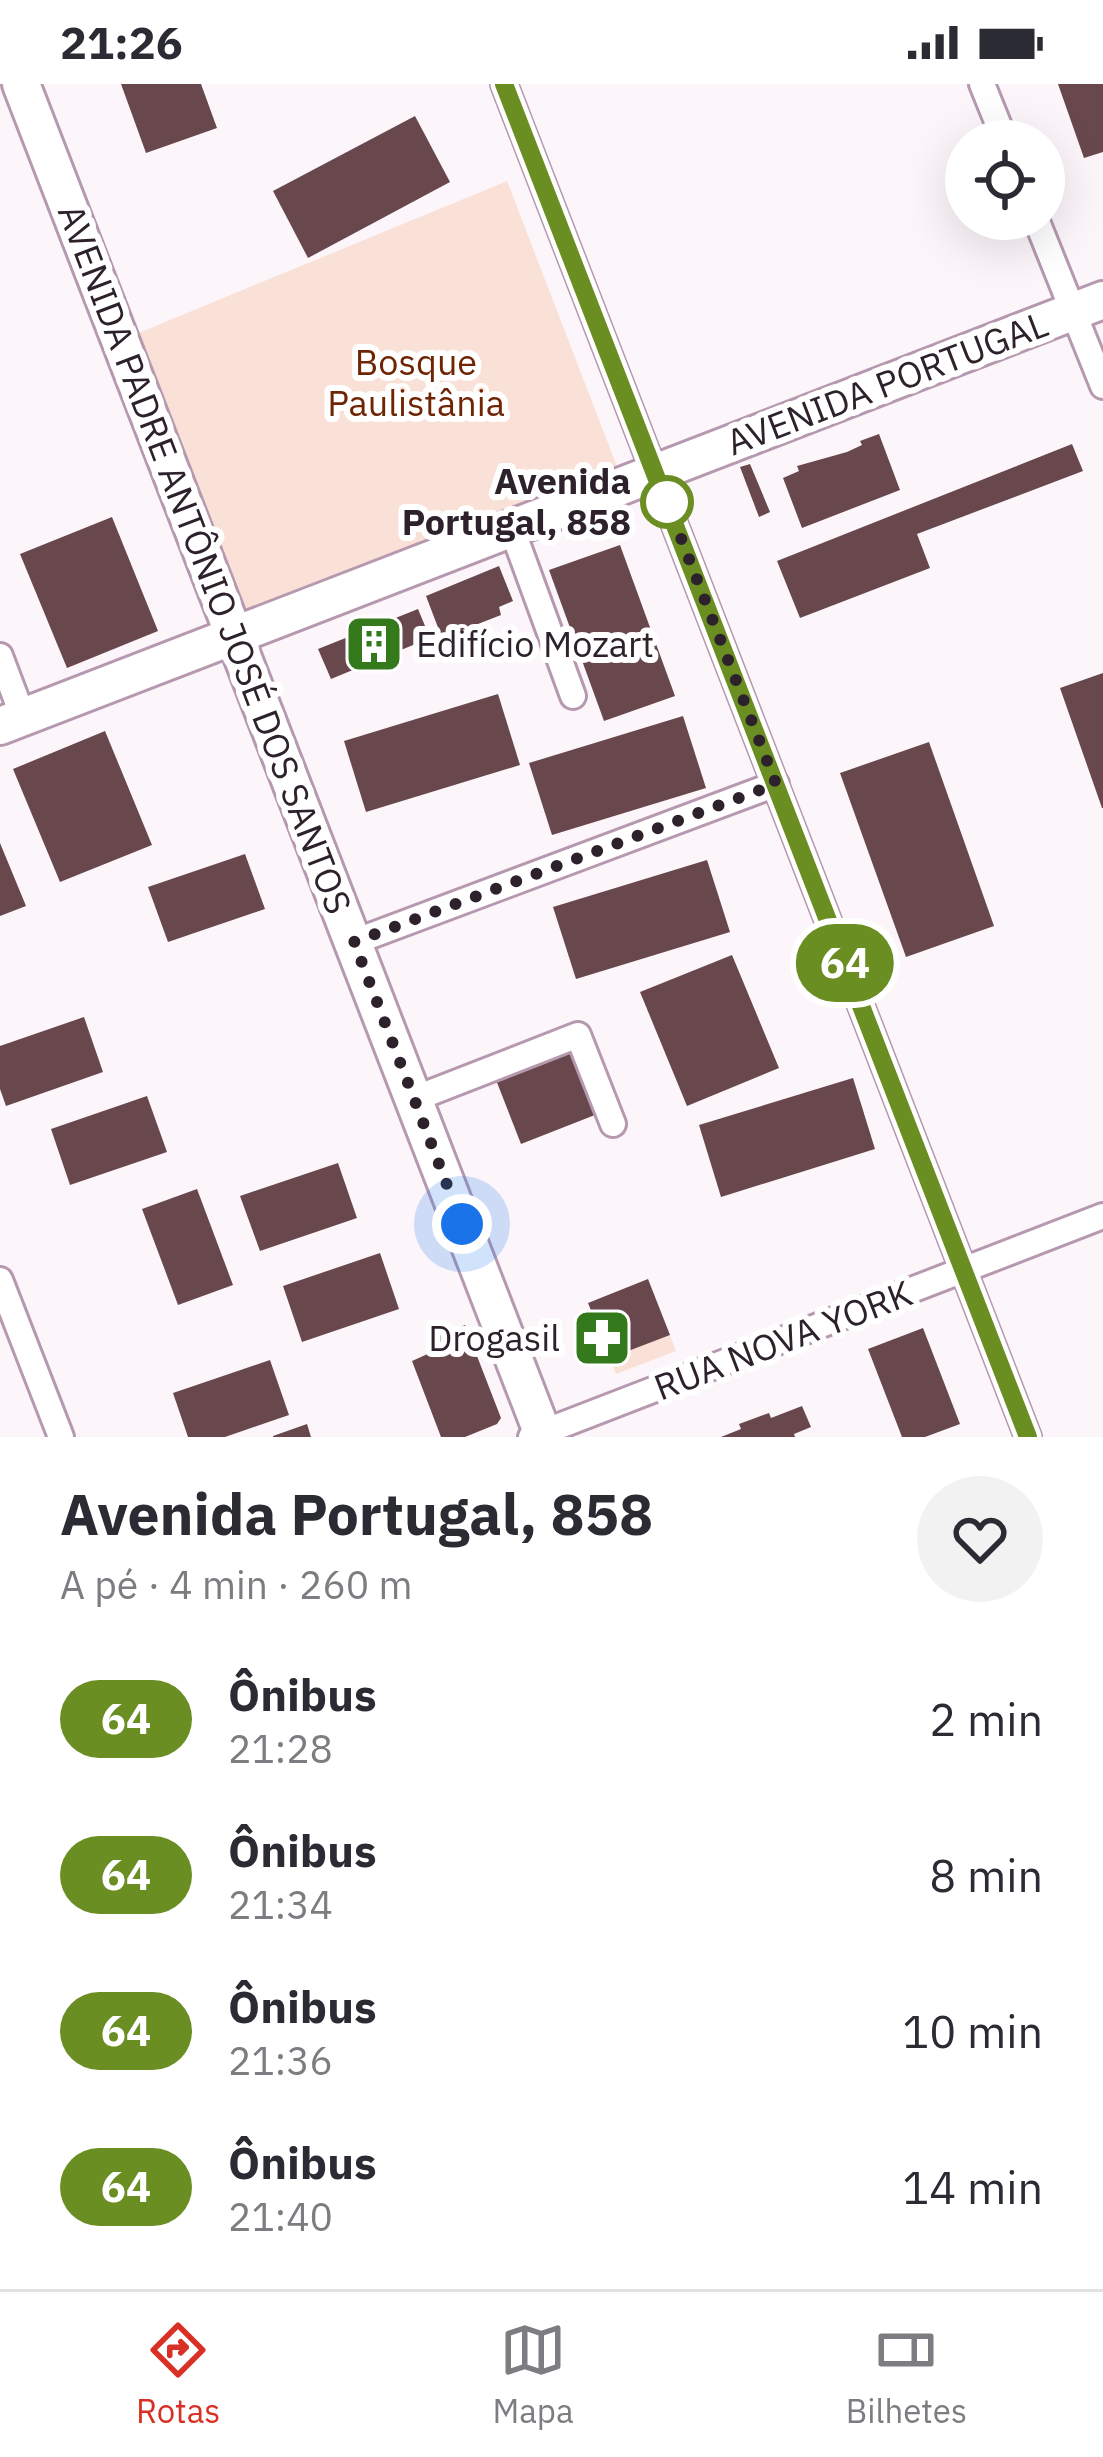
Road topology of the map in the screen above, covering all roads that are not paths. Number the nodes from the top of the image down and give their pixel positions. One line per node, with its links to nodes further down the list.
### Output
1 (21, 84): 10 (street, AVENIDA PADRE ANTÔNIO JOSÉ DOS SANTOS)
2 (504, 84): 8 (street)
3 (982, 84): 4 (street)
4 (997, 120)
5 (1049, 240): 6 (street)
6 (1088, 305): 7 (street); 8 (street, AVENIDA PORTUGAL)
7 (1103, 386)
8 (656, 473): 9 (street, AVENIDA PORTUGAL); 14 (street)
9 (512, 529): 10 (street, AVENIDA PORTUGAL); 12 (street)
10 (233, 637): 13 (street, AVENIDA PORTUGAL); 15 (street, AVENIDA PADRE ANTÔNIO JOSÉ DOS SANTOS)
11 (0, 656): 13 (street)
12 (573, 696)
13 (12, 722)
14 (776, 784): 15 (street); 19 (street)
15 (354, 942): 16 (street, AVENIDA PADRE ANTÔNIO JOSÉ DOS SANTOS)
16 (414, 1099): 17 (street); 21 (street, AVENIDA PADRE ANTÔNIO JOSÉ DOS SANTOS)
17 (613, 1124)
18 (1103, 1216): 19 (street, RUA NOVA YORK)
19 (964, 1270): 21 (street, RUA NOVA YORK); 23 (street)
20 (0, 1280): 22 (street)
21 (539, 1436)
22 (61, 1437)
23 (1028, 1437)

